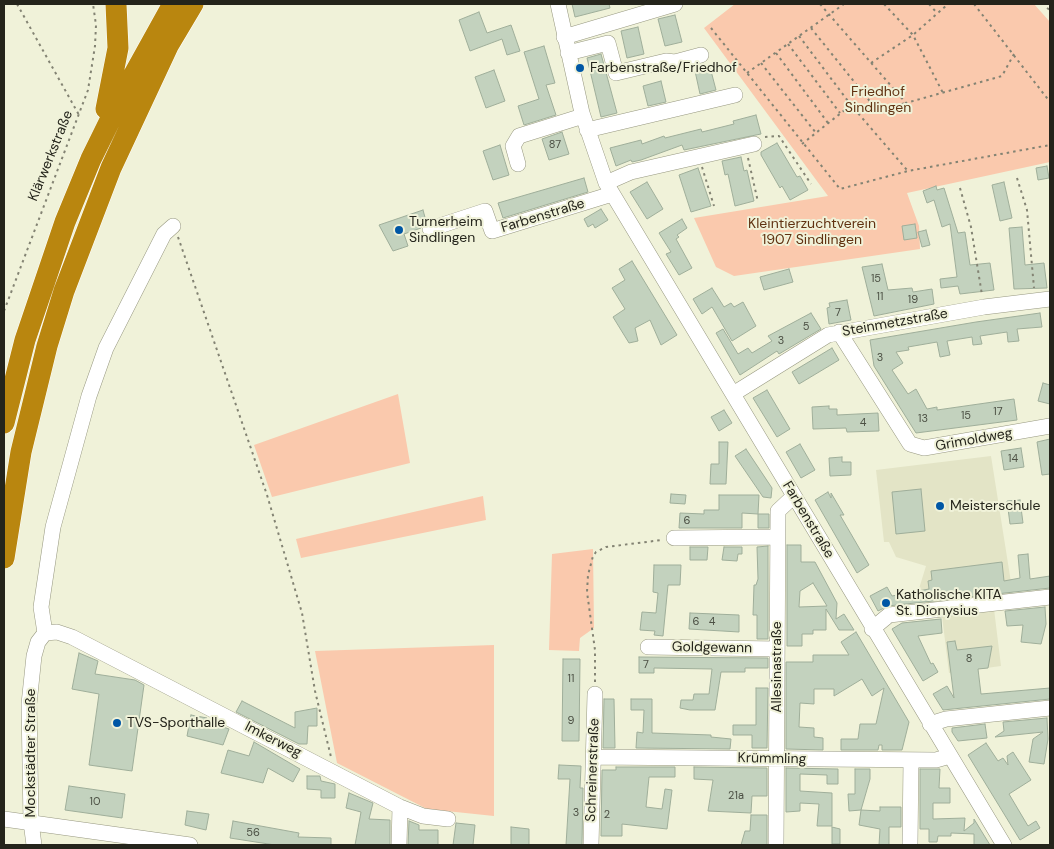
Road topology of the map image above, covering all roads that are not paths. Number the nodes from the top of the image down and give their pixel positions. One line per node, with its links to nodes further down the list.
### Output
1 (116, 4): 13 (highway)
2 (172, 4): 13 (highway)
3 (194, 4): 26 (highway)
4 (558, 4): 6 (street, Farbenstraße)
5 (675, 4): 6 (street)
6 (564, 37): 7 (street, Farbenstraße)
7 (568, 54): 8 (street); 10 (street, Farbenstraße)
8 (701, 55)
9 (734, 95): 11 (street)
10 (583, 116): 11 (street, Farbenstraße); 14 (street)
11 (587, 130): 15 (street, Farbenstraße)
12 (749, 145): 15 (street, Farbenstraße)
13 (91, 159): 21 (highway)
14 (518, 164)
15 (609, 189): 17 (street, Farbenstraße); 20 (street, Farbenstraße)
16 (173, 226): 29 (street)
17 (430, 228)
18 (1043, 300): 19 (street, Steinmetzstraße)
19 (839, 332): 20 (street, Steinmetzstraße); 22 (street, Grimoldweg)
20 (733, 394): 23 (street, Farbenstraße)
21 (4, 423)
22 (1050, 426)
23 (794, 496): 25 (street, Allesinastraße); 28 (street, Farbenstraße)
24 (674, 538): 25 (street)
25 (777, 538): 31 (street, Allesinastraße)
26 (4, 558)
27 (1050, 597): 28 (street)
28 (872, 629): 34 (street, Farbenstraße)
29 (45, 633): 39 (street, Imkerweg); 42 (street, Mockstädter Straße)
30 (648, 647): 31 (street, Goldgewann)
31 (777, 649): 37 (street, Allesinastraße)
32 (595, 694): 36 (street, Schreinerstraße)
33 (1050, 708): 34 (street)
34 (930, 724): 35 (street, Farbenstraße)
35 (950, 756): 38 (street, Krümmling); 49 (street, Farbenstraße)
36 (594, 757): 37 (street, Krümmling); 46 (street, Schreinerstraße)
37 (776, 759): 38 (street, Krümmling); 47 (street, Allesinastraße)
38 (911, 760): 48 (street)
39 (400, 807): 41 (street, Imkerweg); 45 (street)
40 (4, 819): 42 (street)
41 (448, 819)
42 (31, 822): 43 (street, Mockstädter Straße); 44 (street)
43 (34, 845)
44 (190, 845)
45 (399, 845)
46 (591, 845)
47 (776, 845)
48 (910, 845)
49 (1004, 845)

